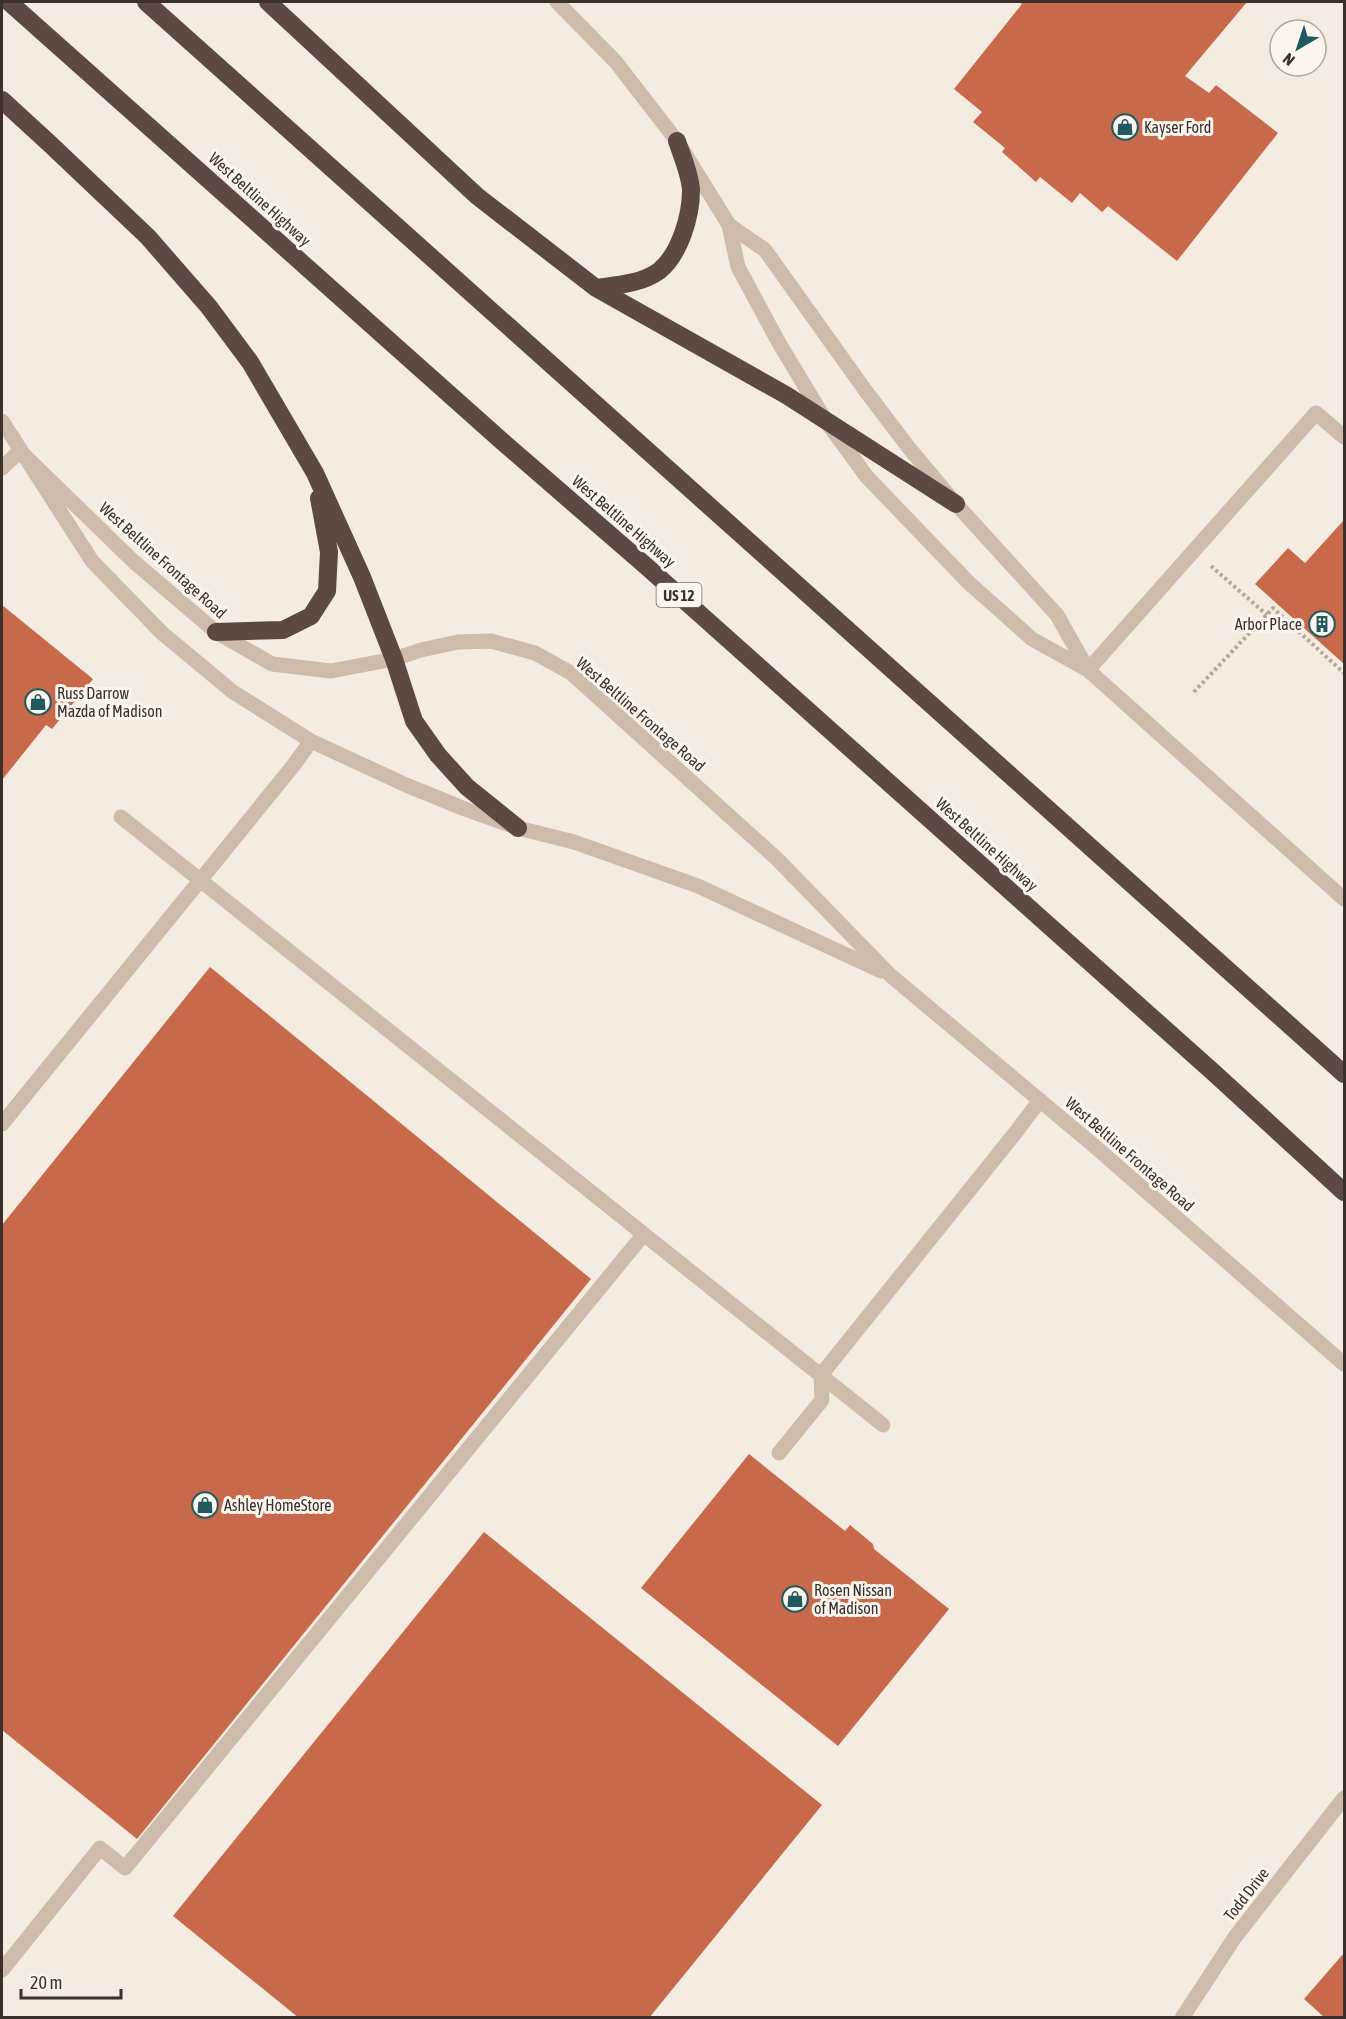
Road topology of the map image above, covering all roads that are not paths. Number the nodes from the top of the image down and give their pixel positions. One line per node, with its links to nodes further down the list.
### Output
1 (9, 2): 28 (highway, West Beltline Highway / US 12)
2 (146, 2): 25 (highway)
3 (268, 2): 8 (highway)
4 (557, 2): 6 (street)
5 (2, 100): 14 (highway)
6 (677, 141): 7 (street); 8 (highway)
7 (729, 225): 10 (street); 15 (street)
8 (596, 288): 10 (highway)
9 (2, 421): 12 (street, West Beltline Frontage Road)
10 (826, 421): 15 (highway); 18 (street)
11 (1344, 437): 18 (street)
12 (20, 451): 13 (street); 16 (street, West Beltline Frontage Road); 19 (street, West Beltline Frontage Road)
13 (2, 468)
14 (315, 473): 16 (highway); 17 (highway)
15 (956, 504): 18 (street)
16 (216, 632): 17 (street, West Beltline Frontage Road)
17 (394, 659): 21 (highway); 24 (street, West Beltline Frontage Road)
18 (1088, 670): 23 (street)
19 (311, 741): 21 (street, West Beltline Frontage Road); 22 (street)
20 (121, 817): 22 (street)
21 (518, 828): 24 (street, West Beltline Frontage Road)
22 (199, 881): 27 (street); 29 (street)
23 (1344, 899)
24 (890, 975): 26 (street, West Beltline Frontage Road)
25 (1344, 1074)
26 (1040, 1100): 30 (street, West Beltline Frontage Road); 31 (street)
27 (2, 1124)
28 (1344, 1192)
29 (644, 1234): 31 (street); 35 (street)
30 (1344, 1364)
31 (821, 1375): 32 (street); 33 (street)
32 (884, 1425)
33 (779, 1453)
34 (1344, 1798): 36 (street, Todd Drive)
35 (2, 1970)
36 (1182, 2018)

